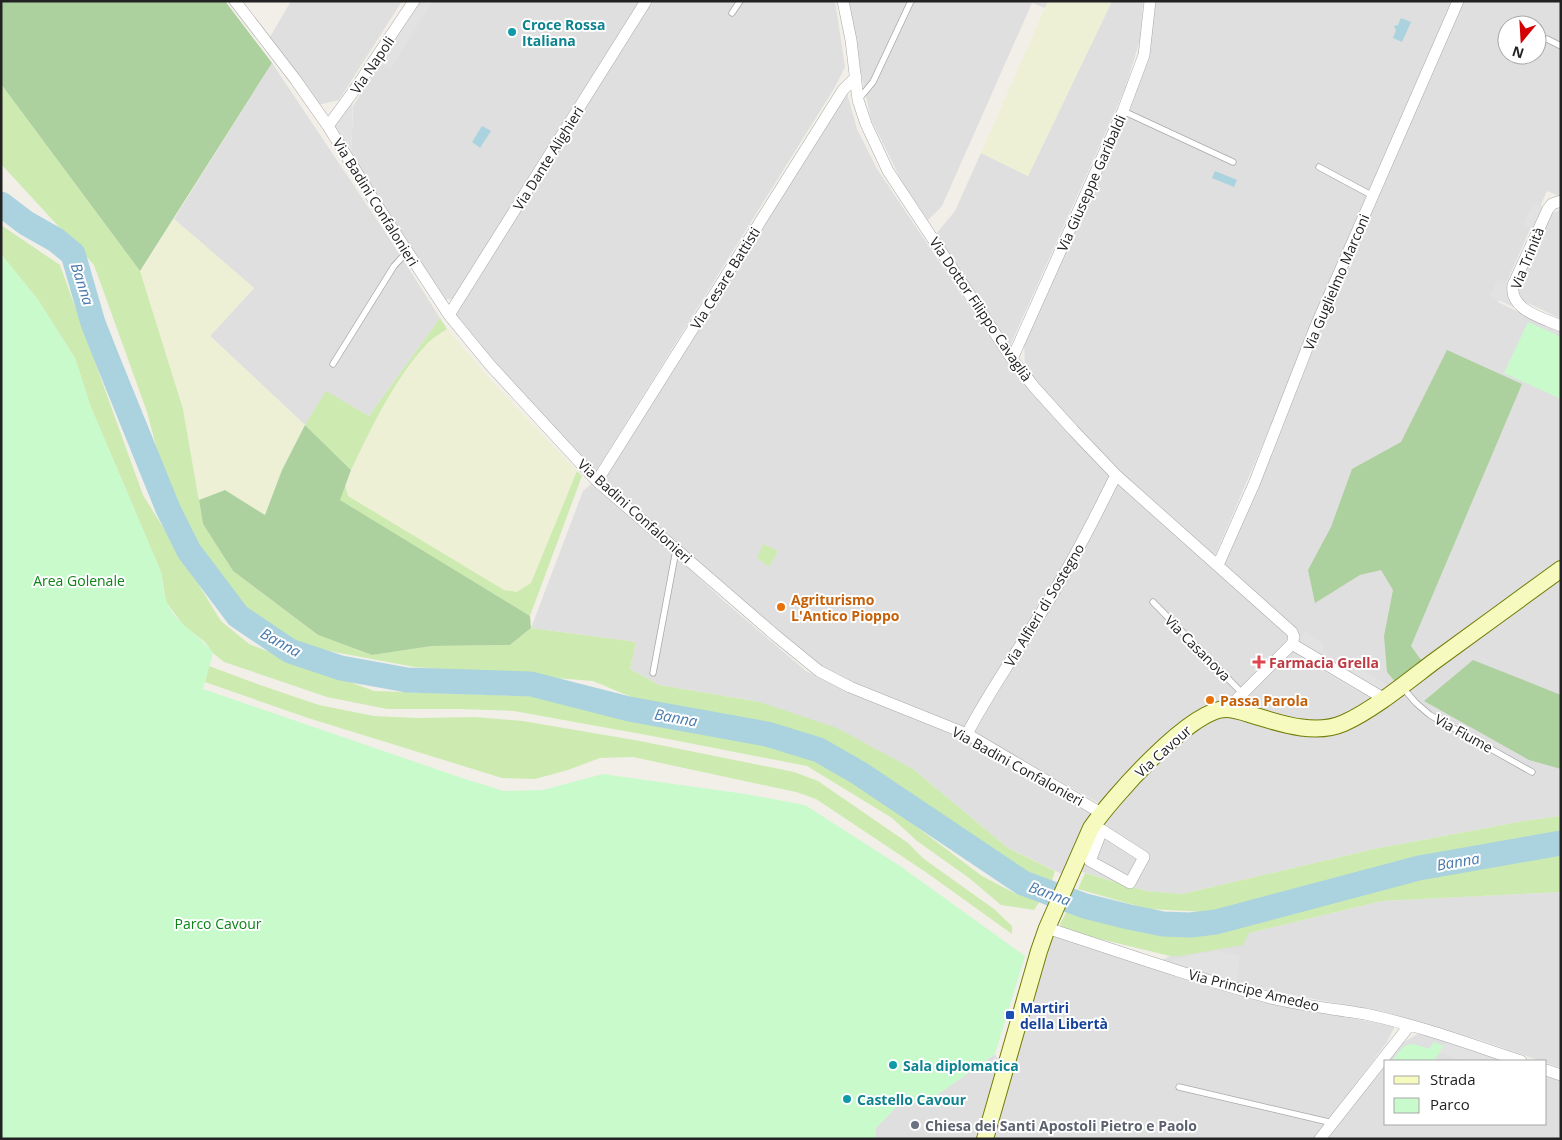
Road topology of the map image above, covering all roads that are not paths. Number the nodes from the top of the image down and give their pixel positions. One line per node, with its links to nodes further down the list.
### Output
1 (235, 1): 15 (street, Via Badini Confalonieri)
2 (414, 1): 15 (street, Via Napoli)
3 (646, 1): 21 (street, Via Dante Alighieri)
4 (740, 1): 9 (lane)
5 (843, 1): 12 (street, Via Dottor Filippo Cavaglià)
6 (911, 1): 13 (lane)
7 (1150, 1): 14 (street, Via Giuseppe Garibaldi)
8 (1458, 1): 18 (street, Via Guglielmo Marconi)
9 (732, 14)
10 (1547, 39): 11 (lane)
11 (1561, 46)
12 (856, 77): 13 (street, Via Dottor Filippo Cavaglià); 26 (street, Via Cesare Battisti)
13 (858, 100): 23 (street, Via Dottor Filippo Cavaglià)
14 (1123, 111): 16 (lane); 23 (street, Via Giuseppe Garibaldi)
15 (328, 126): 20 (street, Via Badini Confalonieri)
16 (1233, 162)
17 (1318, 167): 18 (lane)
18 (1373, 196): 28 (street, Via Guglielmo Marconi)
19 (1561, 201): 22 (street, Via Trinità)
20 (407, 252): 21 (street, Via Badini Confalonieri); 24 (lane)
21 (449, 315): 26 (street, Via Badini Confalonieri)
22 (1561, 326)
23 (1012, 359): 25 (street, Via Dottor Filippo Cavaglià)
24 (333, 364)
25 (1116, 474): 28 (street, Via Dottor Filippo Cavaglià); 37 (street, Via Alfieri di Sostegno)
26 (598, 481): 27 (street, Via Badini Confalonieri)
27 (676, 549): 32 (lane); 37 (street, Via Badini Confalonieri)
28 (1218, 565): 31 (street, Via Dottor Filippo Cavaglià)
29 (1561, 569): 33 (street)
30 (1153, 602): 34 (lane, Via Casanova)
31 (1292, 644): 34 (street); 35 (street)
32 (653, 673)
33 (1401, 686): 35 (street); 38 (lane, Via Fiume)
34 (1243, 694): 36 (street)
35 (1384, 698): 36 (street)
36 (1227, 709): 39 (street, Via Cavour)
37 (967, 734): 39 (street, Via Badini Confalonieri)
38 (1532, 772)
39 (1101, 813): 40 (street, Via Cavour)
40 (1082, 864): 40 (street); 41 (street, Via Cavour)
41 (1049, 925): 42 (street, Via Principe Amedeo); 48 (street, Via Cavour)
42 (1409, 1026): 43 (street, Via Principe Amedeo); 47 (street)
43 (1518, 1060)
44 (1547, 1070): 45 (street)
45 (1561, 1075)
46 (1179, 1086): 47 (lane)
47 (1333, 1123): 49 (street)
48 (985, 1139)
49 (1320, 1139)

